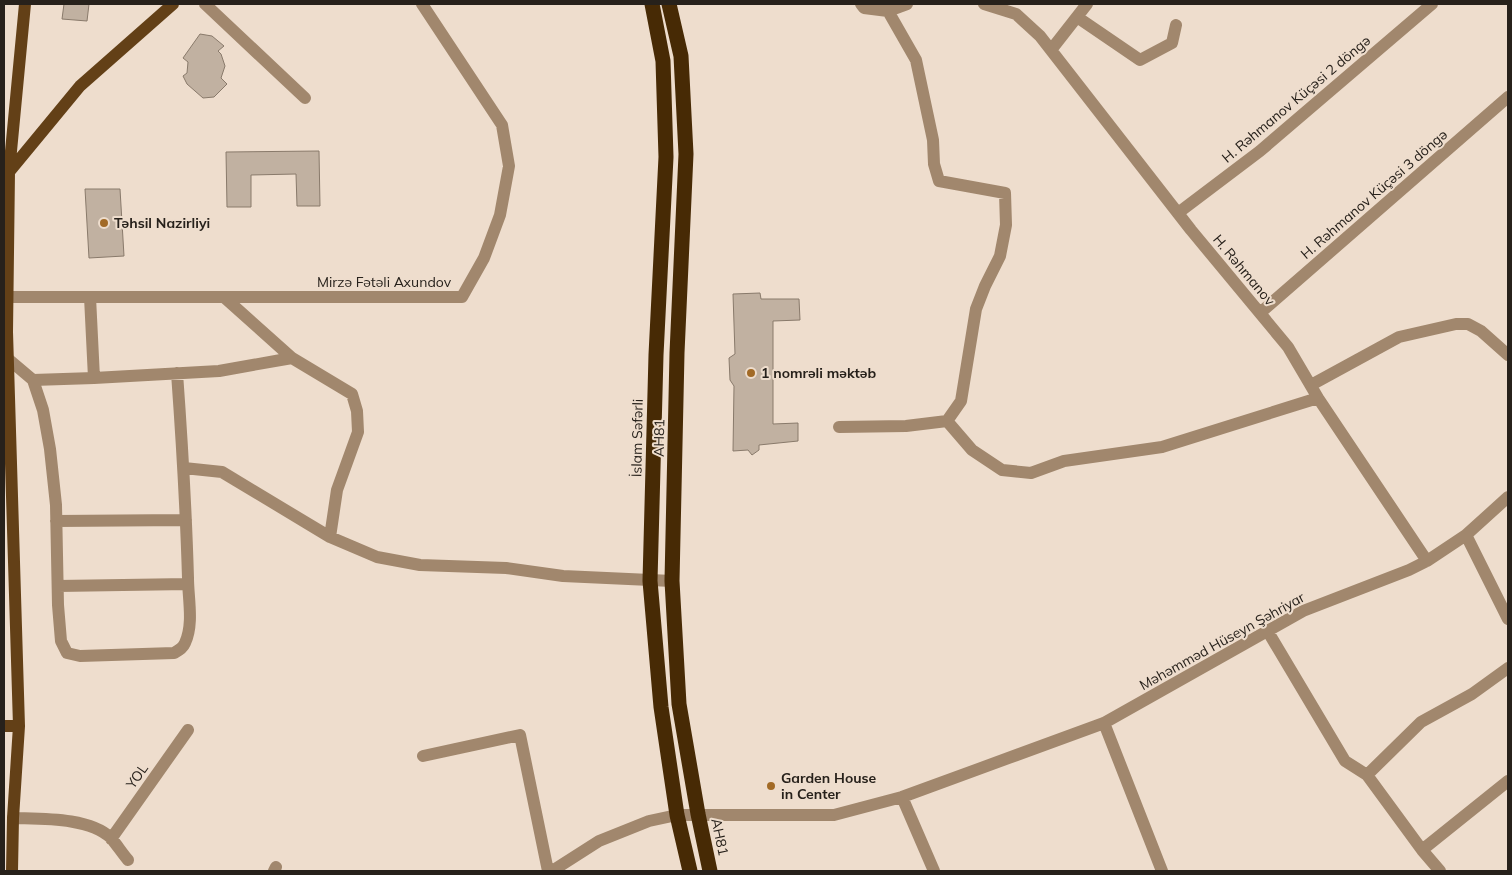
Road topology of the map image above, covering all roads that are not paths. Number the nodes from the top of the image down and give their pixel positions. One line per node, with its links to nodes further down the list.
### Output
1 (25, 4): 19 (main road)
2 (173, 4): 19 (main road)
3 (205, 4): 18 (street)
4 (422, 4): 24 (street, Mirzə Fətəli Axundov)
5 (654, 4): 43 (highway, İslam Səfərli)
6 (669, 4): 44 (highway, AH81)
7 (861, 4): 13 (street)
8 (907, 4): 13 (street)
9 (984, 4): 12 (street)
10 (1087, 4): 14 (street)
11 (1432, 4): 20 (street, H. Rəhmanov Küçəsi 2 döngə)
12 (1016, 9): 16 (street, H. Rəhmanov)
13 (888, 11): 34 (street)
14 (1077, 18): 15 (street); 16 (street)
15 (1176, 26)
16 (1051, 50): 20 (street, H. Rəhmanov)
17 (1508, 97): 25 (street, H. Rəhmanov Küçəsi 3 döngə)
18 (305, 98)
19 (9, 172): 21 (main road)
20 (1178, 213): 25 (street, H. Rəhmanov)
21 (6, 229): 22 (main road)
22 (8, 297): 23 (street, Mirzə Fətəli Axundov); 27 (main road)
23 (90, 297): 24 (street, Mirzə Fətəli Axundov); 30 (street)
24 (225, 298): 28 (street)
25 (1260, 313): 32 (street, H. Rəhmanov)
26 (1508, 355): 32 (street)
27 (7, 358): 31 (street); 52 (main road)
28 (292, 358): 29 (street); 41 (street)
29 (177, 373): 30 (street); 36 (street)
30 (94, 378): 31 (street)
31 (33, 380): 39 (street)
32 (1310, 385): 33 (street, H. Rəhmanov)
33 (1318, 398): 34 (street); 42 (street, H. Rəhmanov)
34 (947, 421): 35 (street)
35 (839, 427)
36 (184, 468): 38 (street); 41 (street)
37 (1508, 497): 40 (street, Məhəmməd Hüseyn Şəhriyar)
38 (186, 520): 39 (street); 45 (street)
39 (56, 521): 46 (street)
40 (1466, 535): 42 (street, Məhəmməd Hüseyn Şəhriyar); 47 (street)
41 (330, 537): 43 (street)
42 (1427, 561): 48 (street, Məhəmməd Hüseyn Şəhriyar)
43 (650, 581): 44 (street); 59 (highway, İslam Səfərli)
44 (672, 581): 58 (highway, AH81)
45 (188, 584): 46 (street); 46 (street)
46 (58, 586)
47 (1508, 619)
48 (1267, 630): 50 (street, Məhəmməd Hüseyn Şəhriyar); 55 (street)
49 (1508, 668): 55 (street)
50 (1104, 723): 57 (street, Məhəmməd Hüseyn Şəhriyar); 70 (street)
51 (4, 726): 52 (main road)
52 (19, 726): 60 (main road)
53 (188, 730): 61 (street, YOL)
54 (423, 756): 65 (street)
55 (1367, 776): 62 (street)
56 (1508, 781): 62 (street)
57 (902, 797): 58 (street, Məhəmməd Hüseyn Şəhriyar); 69 (street)
58 (698, 814): 59 (street, Məhəmməd Hüseyn Şəhriyar); 68 (highway, AH81)
59 (677, 815): 66 (street, Məhəmməd Hüseyn Şəhriyar); 67 (highway, İslam Səfərli)
60 (12, 818): 61 (street); 64 (main road)
61 (111, 839): 63 (street)
62 (1422, 850): 71 (street)
63 (128, 860)
64 (12, 871)
65 (548, 871)
66 (552, 871)
67 (690, 871)
68 (710, 871)
69 (934, 871)
70 (1162, 871)
71 (1440, 871)

